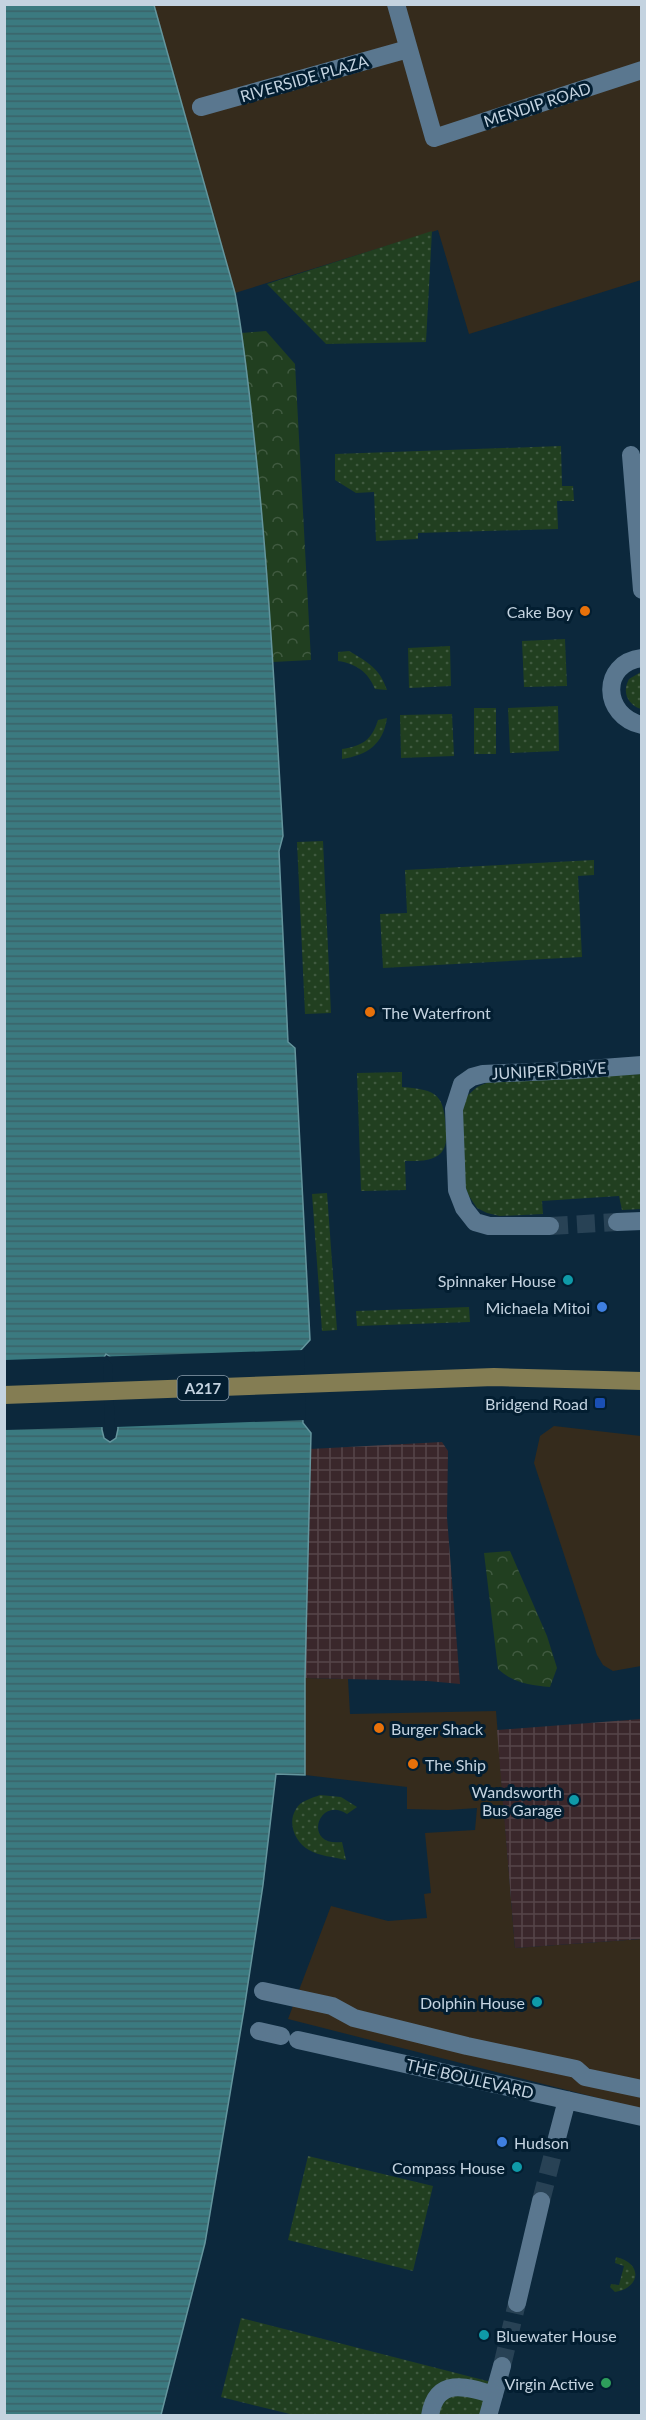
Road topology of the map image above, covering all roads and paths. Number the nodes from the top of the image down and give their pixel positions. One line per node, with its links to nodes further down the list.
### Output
1 (396, 4): 2 (street)
2 (408, 49): 3 (street, MENDIP ROAD); 4 (street, RIVERSIDE PLAZA)
3 (642, 70)
4 (201, 108)
5 (631, 455): 6 (street)
6 (642, 590)
7 (642, 658): 8 (street)
8 (642, 725)
9 (642, 1065): 12 (street, JUNIPER DRIVE)
10 (642, 1221): 11 (street)
11 (617, 1222)
12 (549, 1226)
13 (642, 1381): 14 (main road, A217)
14 (4, 1395)
15 (263, 1991): 17 (street)
16 (259, 2031): 18 (street, THE BOULEVARD)
17 (642, 2089)
18 (567, 2100): 19 (street, THE BOULEVARD); 20 (street)
19 (642, 2116)
20 (557, 2138)
21 (541, 2201): 22 (street)
22 (517, 2303)
23 (502, 2366): 24 (street)
24 (494, 2395): 25 (street); 26 (street)
25 (430, 2415)
26 (488, 2415)

